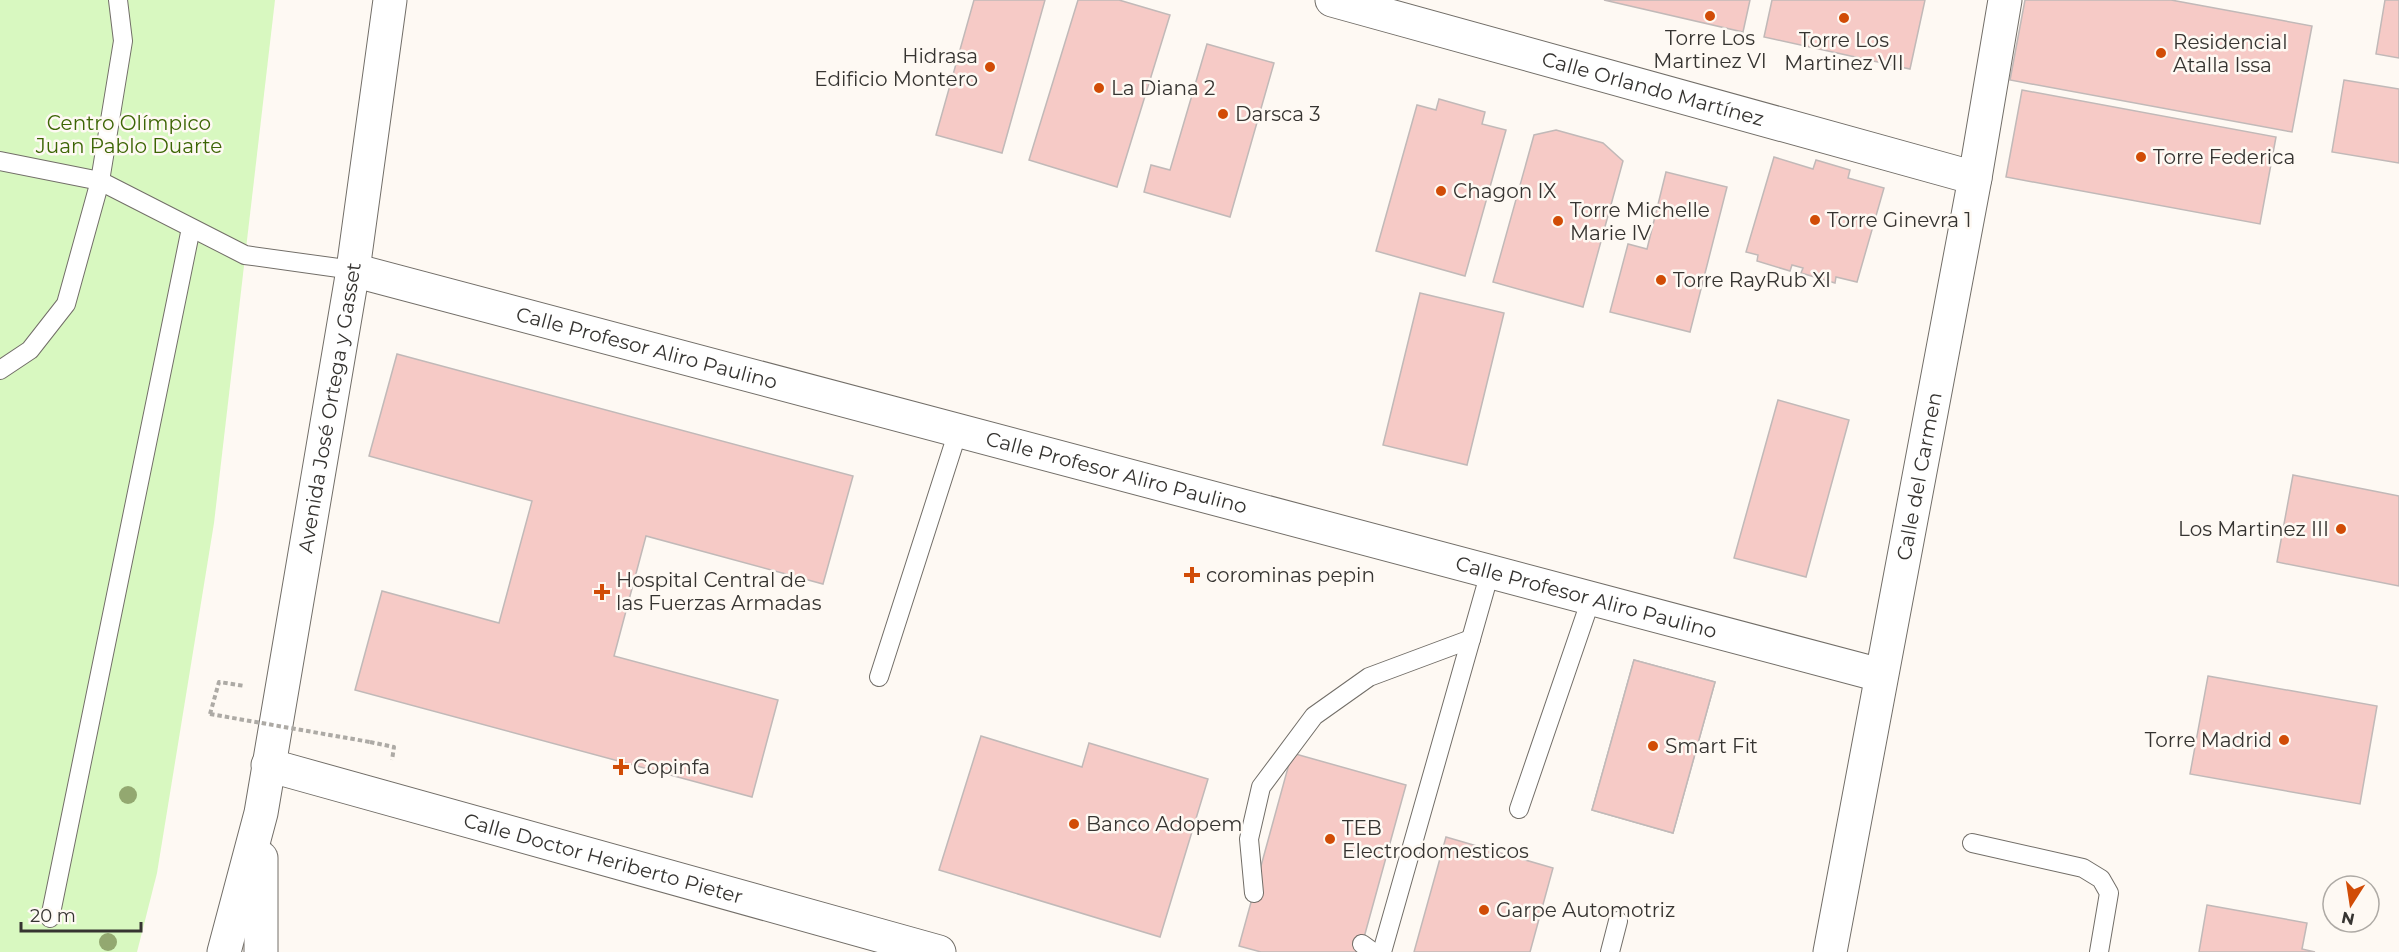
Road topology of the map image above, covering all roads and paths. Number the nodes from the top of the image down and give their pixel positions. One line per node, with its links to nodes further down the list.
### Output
1 (118, 0): 7 (lane)
2 (390, 0): 9 (street, Avenida José Ortega y Gasset)
3 (1332, 0): 6 (street, Calle Orlando Martínez)
4 (2005, 0): 6 (street, Calle del Carmen)
5 (0, 161): 7 (lane)
6 (1975, 178): 15 (street, Calle del Carmen)
7 (100, 182): 8 (lane); 10 (lane)
8 (191, 228): 9 (lane); 24 (lane)
9 (354, 270): 11 (street, Calle Profesor Aliro Paulino); 19 (street, Avenida José Ortega y Gasset)
10 (0, 370)
11 (958, 431): 12 (street, Calle Profesor Aliro Paulino); 16 (lane)
12 (1490, 572): 13 (street, Calle Profesor Aliro Paulino); 14 (lane)
13 (1591, 599): 15 (street, Calle Profesor Aliro Paulino); 20 (lane)
14 (1471, 639): 23 (lane); 29 (lane)
15 (1880, 675): 31 (street, Calle del Carmen)
16 (879, 677)
17 (219, 682): 18 (path, bridge)
18 (394, 747)
19 (268, 765): 21 (street, Avenida José Ortega y Gasset); 28 (street, Calle Doctor Heriberto Pieter)
20 (1519, 809)
21 (261, 813): 26 (street, Avenida José Ortega y Gasset); 27 (street, Avenida José Ortega y Gasset)
22 (1972, 843): 32 (lane)
23 (1254, 893)
24 (50, 918)
25 (1618, 921): 30 (lane)
26 (224, 952)
27 (261, 952)
28 (939, 952)
29 (1382, 952)
30 (1610, 952)
31 (1830, 952)
32 (2099, 952)

